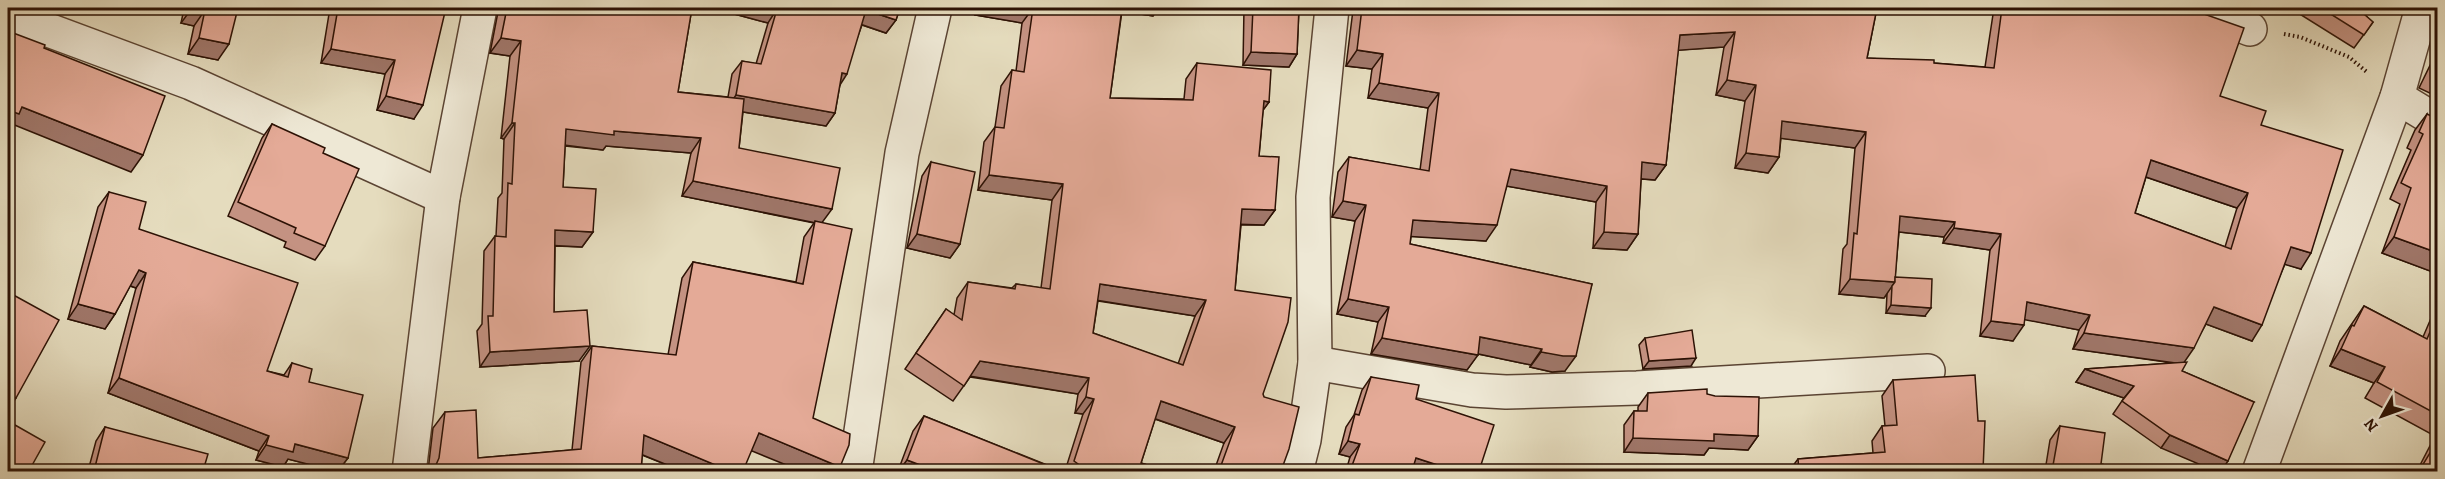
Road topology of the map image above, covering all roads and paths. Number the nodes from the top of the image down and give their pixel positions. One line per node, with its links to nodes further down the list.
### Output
1 (480, 8): 10 (street)
2 (935, 8): 14 (street)
3 (1332, 8): 11 (street)
4 (2195, 8): 7 (street)
5 (2422, 8): 8 (street)
6 (8, 15): 10 (street)
7 (2250, 29): 8 (path)
8 (2397, 97): 9 (street); 16 (street)
9 (2438, 122)
10 (443, 197): 13 (street)
11 (1315, 363): 12 (street); 15 (street)
12 (1928, 371)
13 (409, 471)
14 (855, 471)
15 (1296, 471)
16 (2259, 471)

